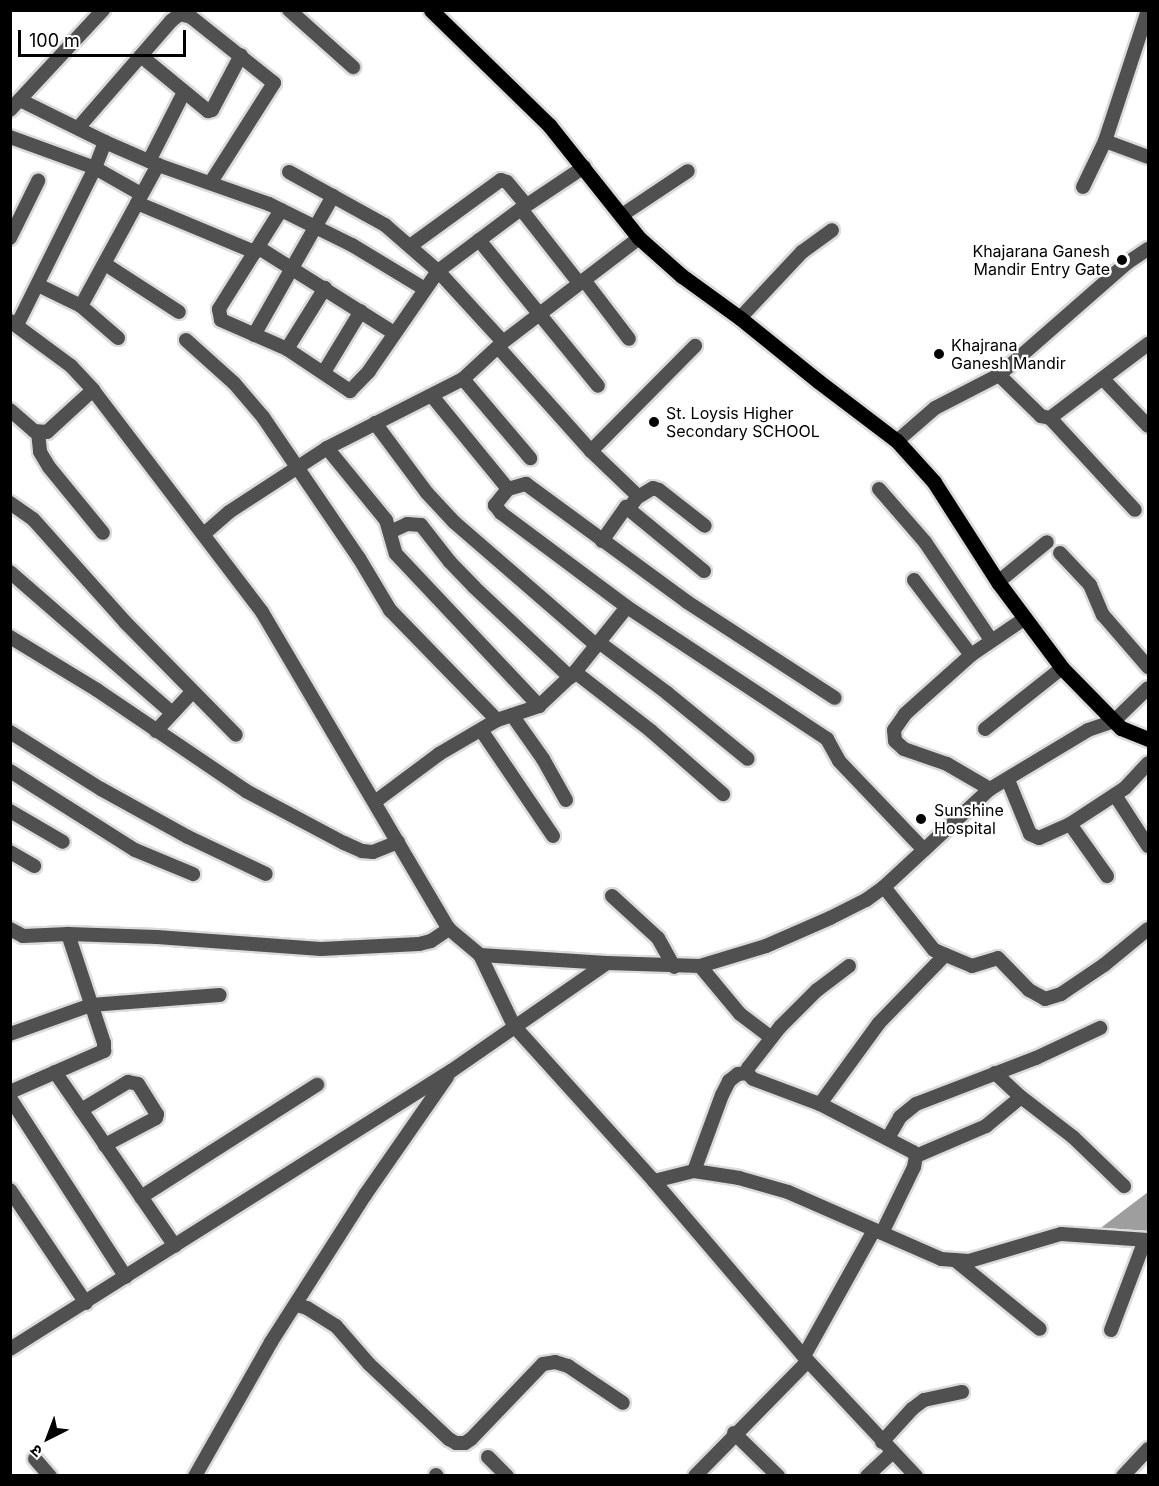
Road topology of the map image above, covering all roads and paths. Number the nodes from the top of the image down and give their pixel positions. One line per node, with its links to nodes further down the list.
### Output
1 (103, 10): 9 (street)
2 (289, 10): 7 (street)
3 (431, 10): 16 (main road)
4 (1148, 10): 12 (street)
5 (241, 55): 6 (street); 8 (street); 21 (street)
6 (141, 56): 8 (street); 10 (street)
7 (353, 67)
8 (184, 92): 15 (street)
9 (15, 105): 10 (street)
10 (78, 128): 13 (street)
11 (10, 137): 17 (street)
12 (1105, 141): 14 (street); 22 (street)
13 (105, 142): 15 (street); 17 (street)
14 (1149, 157)
15 (154, 163): 21 (street); 24 (street)
16 (584, 167): 25 (street); 27 (main road)
17 (95, 168): 24 (street); 40 (street)
18 (688, 171): 27 (street)
19 (289, 172): 23 (street)
20 (38, 181): 30 (street)
21 (211, 182): 26 (street)
22 (1083, 187)
23 (333, 195): 28 (street); 33 (street)
24 (139, 199): 35 (street); 36 (street)
25 (524, 207): 32 (street); 33 (street); 39 (street)
26 (281, 210): 28 (street); 35 (street)
27 (622, 215): 31 (main road)
28 (317, 228): 37 (street); 42 (street)
29 (832, 230): 47 (street)
30 (10, 238)
31 (639, 238): 39 (street); 47 (main road)
32 (479, 240): 38 (street); 46 (street)
33 (410, 246): 38 (street)
34 (1149, 249): 59 (street)
35 (257, 250): 37 (street); 50 (street)
36 (105, 264): 43 (street); 45 (street)
37 (291, 267): 41 (street); 50 (street)
38 (438, 271): 42 (street); 55 (street)
39 (581, 281): 46 (street); 52 (street)
40 (38, 285): 43 (street); 48 (street)
41 (325, 288): 44 (street); 57 (street)
42 (424, 289): 49 (street)
43 (81, 306): 51 (street)
44 (361, 311): 49 (street); 58 (street)
45 (178, 312)
46 (540, 314): 55 (street); 62 (street)
47 (740, 318): 70 (main road)
48 (14, 323): 63 (street)
49 (394, 333): 58 (street)
50 (254, 335): 57 (street)
51 (118, 338)
52 (629, 339)
53 (186, 340): 74 (street)
54 (1149, 344): 61 (street)
55 (501, 345): 60 (street); 72 (street)
56 (695, 346): 72 (street)
57 (287, 349): 58 (street)
58 (324, 372)
59 (999, 375): 66 (street); 70 (street)
60 (464, 379): 64 (street); 73 (street)
61 (1103, 379): 66 (street); 68 (street)
62 (598, 386)
63 (93, 390): 69 (street); 84 (street)
64 (432, 396): 67 (street); 75 (street)
65 (10, 410): 69 (street)
66 (1050, 418): 80 (street)
67 (375, 423): 71 (street); 96 (street)
68 (1149, 426)
69 (38, 432): 83 (street)
70 (897, 441): 91 (main road)
71 (327, 448): 74 (street); 82 (street)
72 (591, 451): 77 (street)
73 (530, 458)
74 (298, 465): 84 (street); 107 (street)
75 (508, 489): 85 (street); 92 (street)
76 (879, 489): 95 (street)
77 (638, 497): 79 (street); 81 (street)
78 (10, 503): 102 (street)
79 (626, 507): 85 (street); 88 (street)
80 (1135, 510)
81 (705, 526)
82 (390, 531): 100 (street); 104 (street)
83 (103, 533)
84 (204, 533): 123 (street)
85 (602, 542): 103 (street)
86 (1047, 542): 91 (street)
87 (1060, 553): 98 (street)
88 (705, 571)
89 (10, 572): 105 (street)
90 (914, 580): 97 (street)
91 (998, 582): 93 (main road)
92 (627, 607): 96 (street); 130 (street)
93 (1024, 619): 95 (street); 99 (main road)
94 (10, 637): 111 (street)
95 (991, 640): 97 (street)
96 (599, 645): 100 (street); 115 (street)
97 (971, 655): 119 (street)
98 (1149, 667)
99 (1062, 668): 108 (main road); 109 (street)
100 (572, 674): 104 (street); 120 (street)
101 (1149, 688): 108 (street)
102 (193, 691): 105 (street); 113 (street)
103 (835, 698)
104 (539, 706): 106 (street)
105 (172, 713): 111 (street)
106 (512, 715): 107 (street); 122 (street)
107 (497, 720): 110 (street)
108 (1114, 721): 114 (main road); 118 (street)
109 (985, 729)
110 (481, 730): 123 (street); 126 (street)
111 (156, 731): 128 (street)
112 (10, 732): 134 (street)
113 (236, 735)
114 (1149, 739)
115 (748, 759)
116 (1149, 763): 121 (street)
117 (10, 771): 133 (street)
118 (1008, 780): 119 (street); 125 (street)
119 (990, 789): 130 (street)
120 (723, 794)
121 (1114, 795): 125 (street); 129 (street)
122 (566, 800)
123 (376, 801): 128 (street)
124 (10, 811): 127 (street)
125 (1070, 824): 135 (street)
126 (554, 836)
127 (63, 842)
128 (398, 842): 138 (street)
129 (1149, 846)
130 (924, 850): 136 (street)
131 (10, 852): 132 (street)
132 (34, 866)
133 (193, 874)
134 (266, 874)
135 (1107, 876)
136 (884, 886): 142 (street); 145 (street)
137 (612, 896): 147 (street)
138 (449, 929): 140 (street); 143 (street)
139 (1149, 929): 142 (street)
140 (68, 934): 141 (street); 149 (street)
141 (15, 935)
142 (945, 955): 162 (street)
143 (480, 956): 144 (street); 150 (street)
144 (607, 963): 147 (street); 150 (street)
145 (700, 966): 147 (street); 153 (street)
146 (849, 966): 153 (street)
147 (674, 967)
148 (220, 995): 149 (street)
149 (91, 1005): 152 (street); 155 (street)
150 (514, 1026): 154 (street); 168 (street)
151 (1100, 1028): 157 (street)
152 (10, 1034)
153 (771, 1037): 156 (street)
154 (451, 1071): 176 (street); 180 (street)
155 (55, 1072): 159 (street); 163 (street)
156 (747, 1073): 162 (street); 167 (street)
157 (995, 1073): 160 (street); 164 (street)
158 (317, 1085): 171 (street)
159 (10, 1092)
160 (1021, 1097): 166 (street); 169 (street)
161 (10, 1098): 178 (street)
162 (820, 1104): 164 (street)
163 (81, 1110): 165 (street); 165 (street)
164 (888, 1138): 166 (street)
165 (105, 1144): 171 (street)
166 (916, 1156): 174 (street)
167 (694, 1171): 168 (street); 174 (street)
168 (654, 1181): 184 (street)
169 (1124, 1186)
170 (10, 1190): 172 (street)
171 (141, 1197): 176 (street)
172 (23, 1209): 173 (street); 179 (street)
173 (10, 1217)
174 (878, 1232): 177 (street); 184 (street)
175 (1147, 1240): 177 (street); 182 (street)
176 (175, 1246): 178 (street)
177 (955, 1260): 181 (street)
178 (126, 1277): 179 (street)
179 (86, 1304): 183 (street)
180 (297, 1305): 186 (street); 193 (street)
181 (1040, 1329)
182 (1111, 1330)
183 (10, 1349)
184 (806, 1358): 187 (street); 188 (street)
185 (962, 1392): 188 (street)
186 (623, 1403)
187 (734, 1433): 196 (street); 197 (street)
188 (882, 1442): 190 (street)
189 (1149, 1449): 200 (street)
190 (892, 1453): 198 (street); 199 (street)
191 (488, 1457): 195 (street)
192 (35, 1459): 194 (street)
193 (196, 1475)
194 (50, 1476)
195 (507, 1476)
196 (695, 1476)
197 (778, 1476)
198 (867, 1476)
199 (916, 1476)
200 (1123, 1476)

